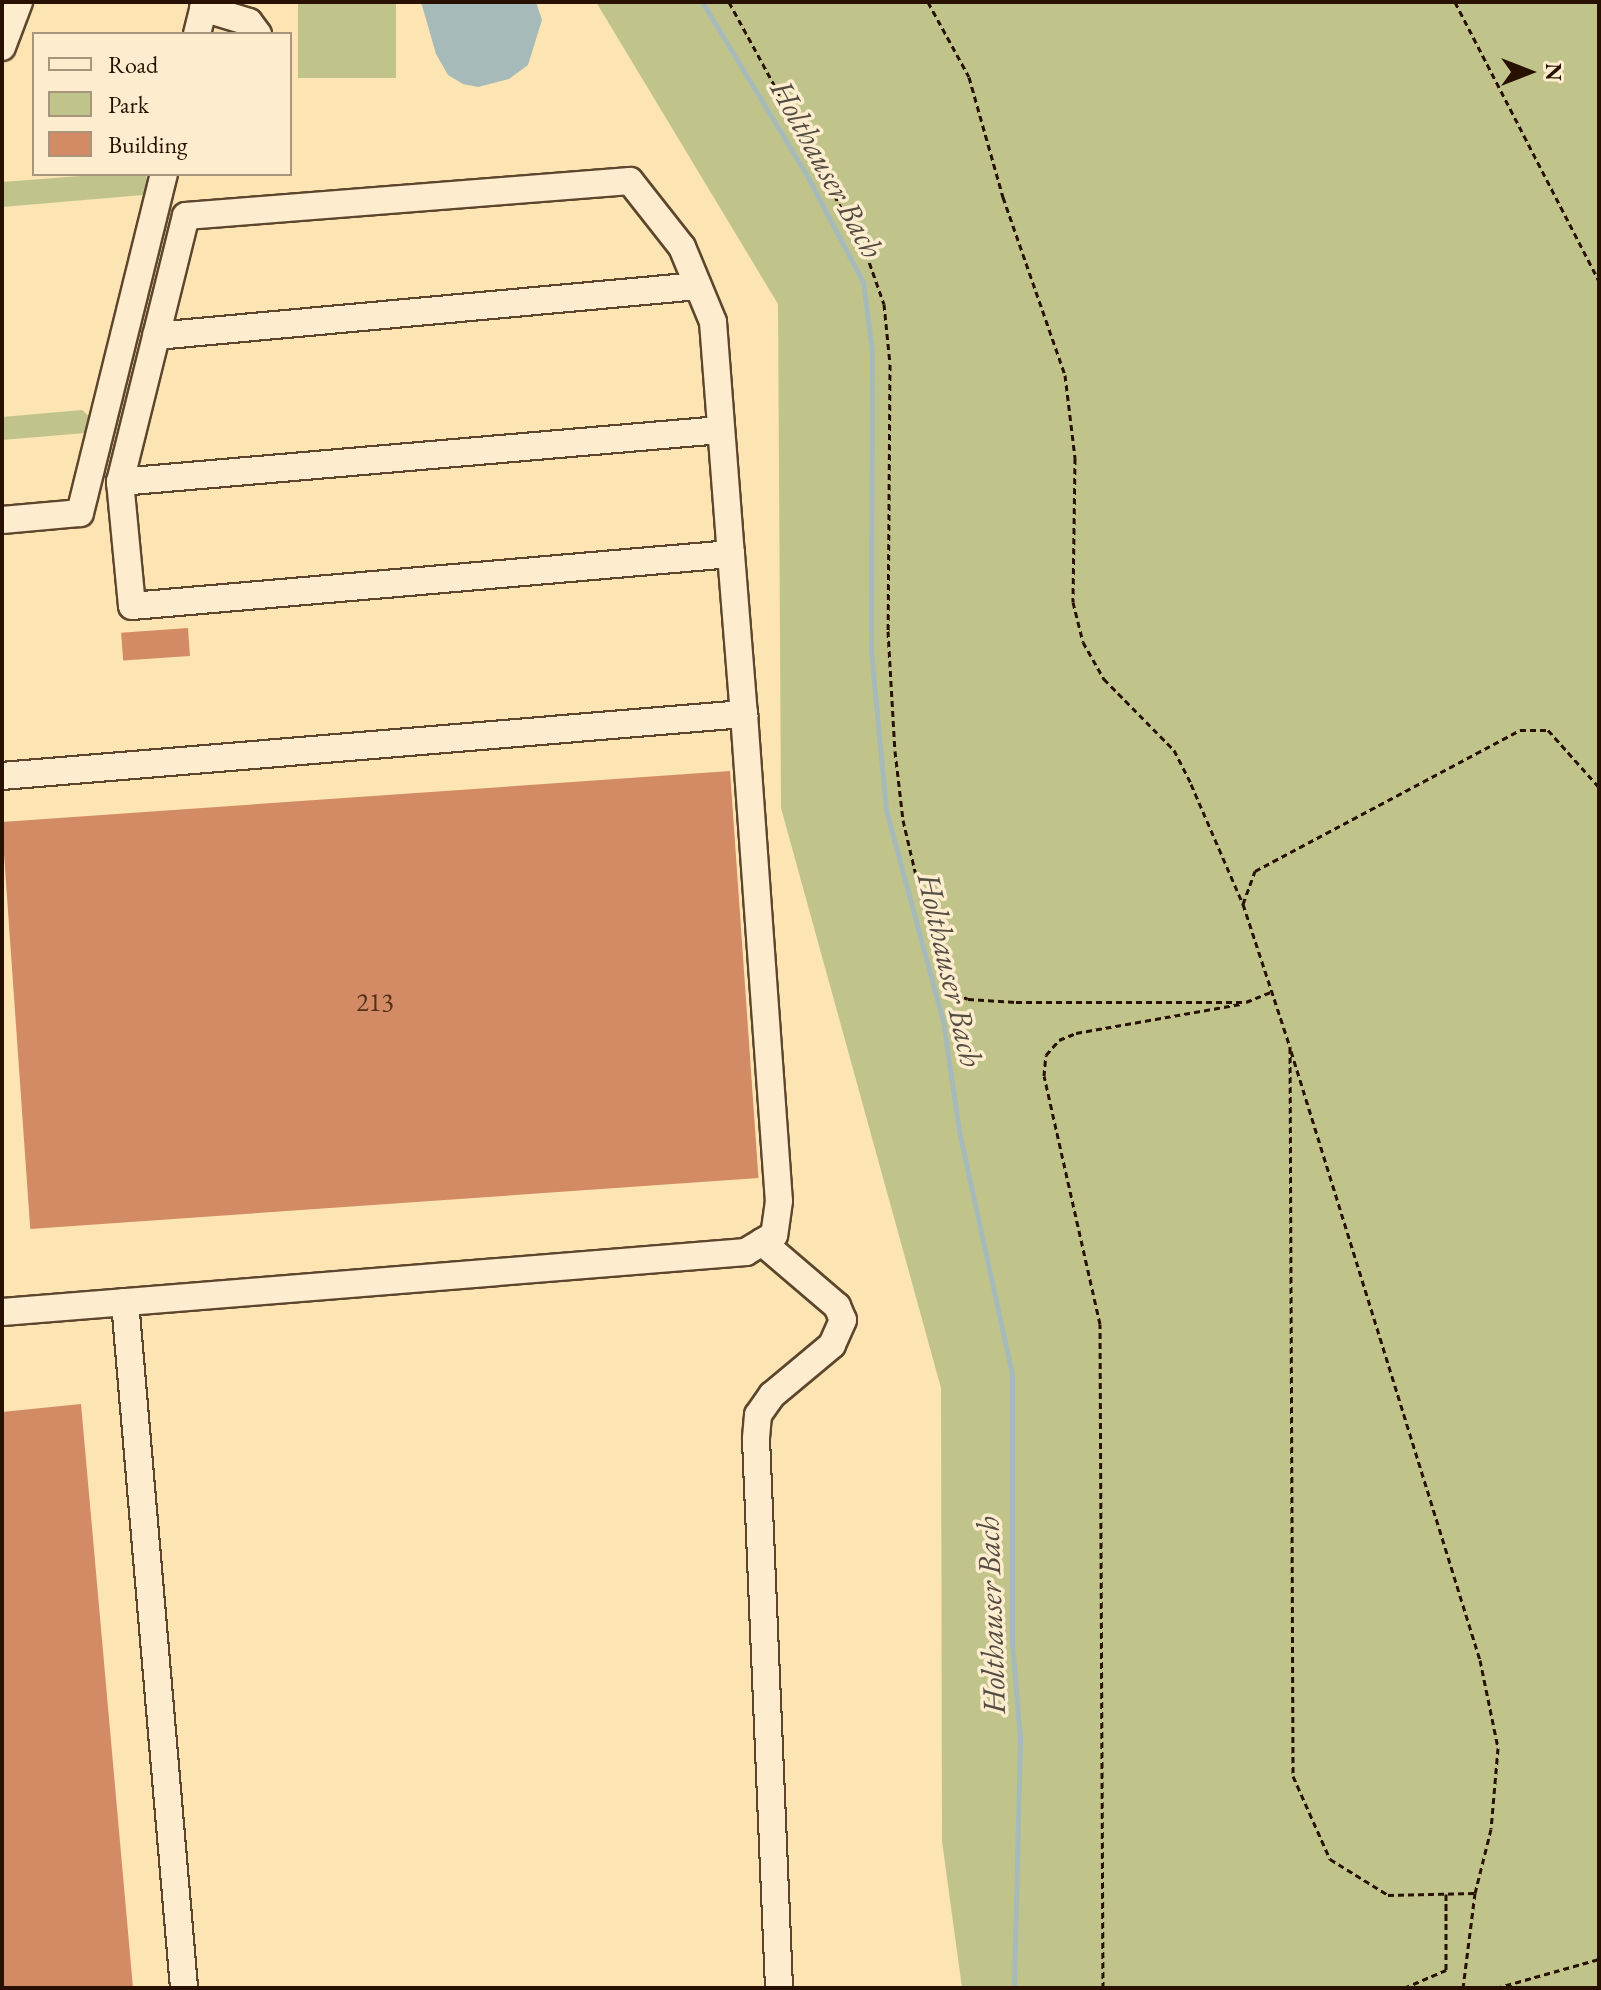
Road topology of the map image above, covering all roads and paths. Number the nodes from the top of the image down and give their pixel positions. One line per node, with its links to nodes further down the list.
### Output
1 (19, 2): 8 (lane)
2 (729, 2): 22 (path)
3 (928, 2): 20 (path)
4 (1455, 2): 10 (path)
5 (204, 5): 6 (lane); 7 (lane)
6 (197, 32)
7 (256, 32)
8 (2, 47)
9 (164, 176): 15 (lane)
10 (1599, 281)
11 (698, 286): 12 (lane); 12 (lane); 13 (lane)
12 (156, 336): 14 (lane)
13 (721, 430): 14 (lane); 16 (lane)
14 (120, 482): 16 (lane)
15 (2, 520)
16 (731, 554): 17 (lane)
17 (744, 714): 18 (lane); 24 (lane)
18 (2, 776)
19 (1599, 787): 20 (path)
20 (1243, 904): 21 (path)
21 (1271, 992): 22 (path); 23 (path)
22 (1246, 1002): 32 (path)
23 (1290, 1047): 27 (path); 28 (path)
24 (762, 1242): 25 (lane); 31 (lane)
25 (125, 1302): 26 (lane); 30 (lane)
26 (2, 1312)
27 (1475, 1893): 28 (path); 34 (path)
28 (1446, 1894): 33 (path)
29 (1599, 1959): 35 (path)
30 (184, 1988)
31 (779, 1988)
32 (1103, 1988)
33 (1404, 1988)
34 (1463, 1988)
35 (1496, 1988)

